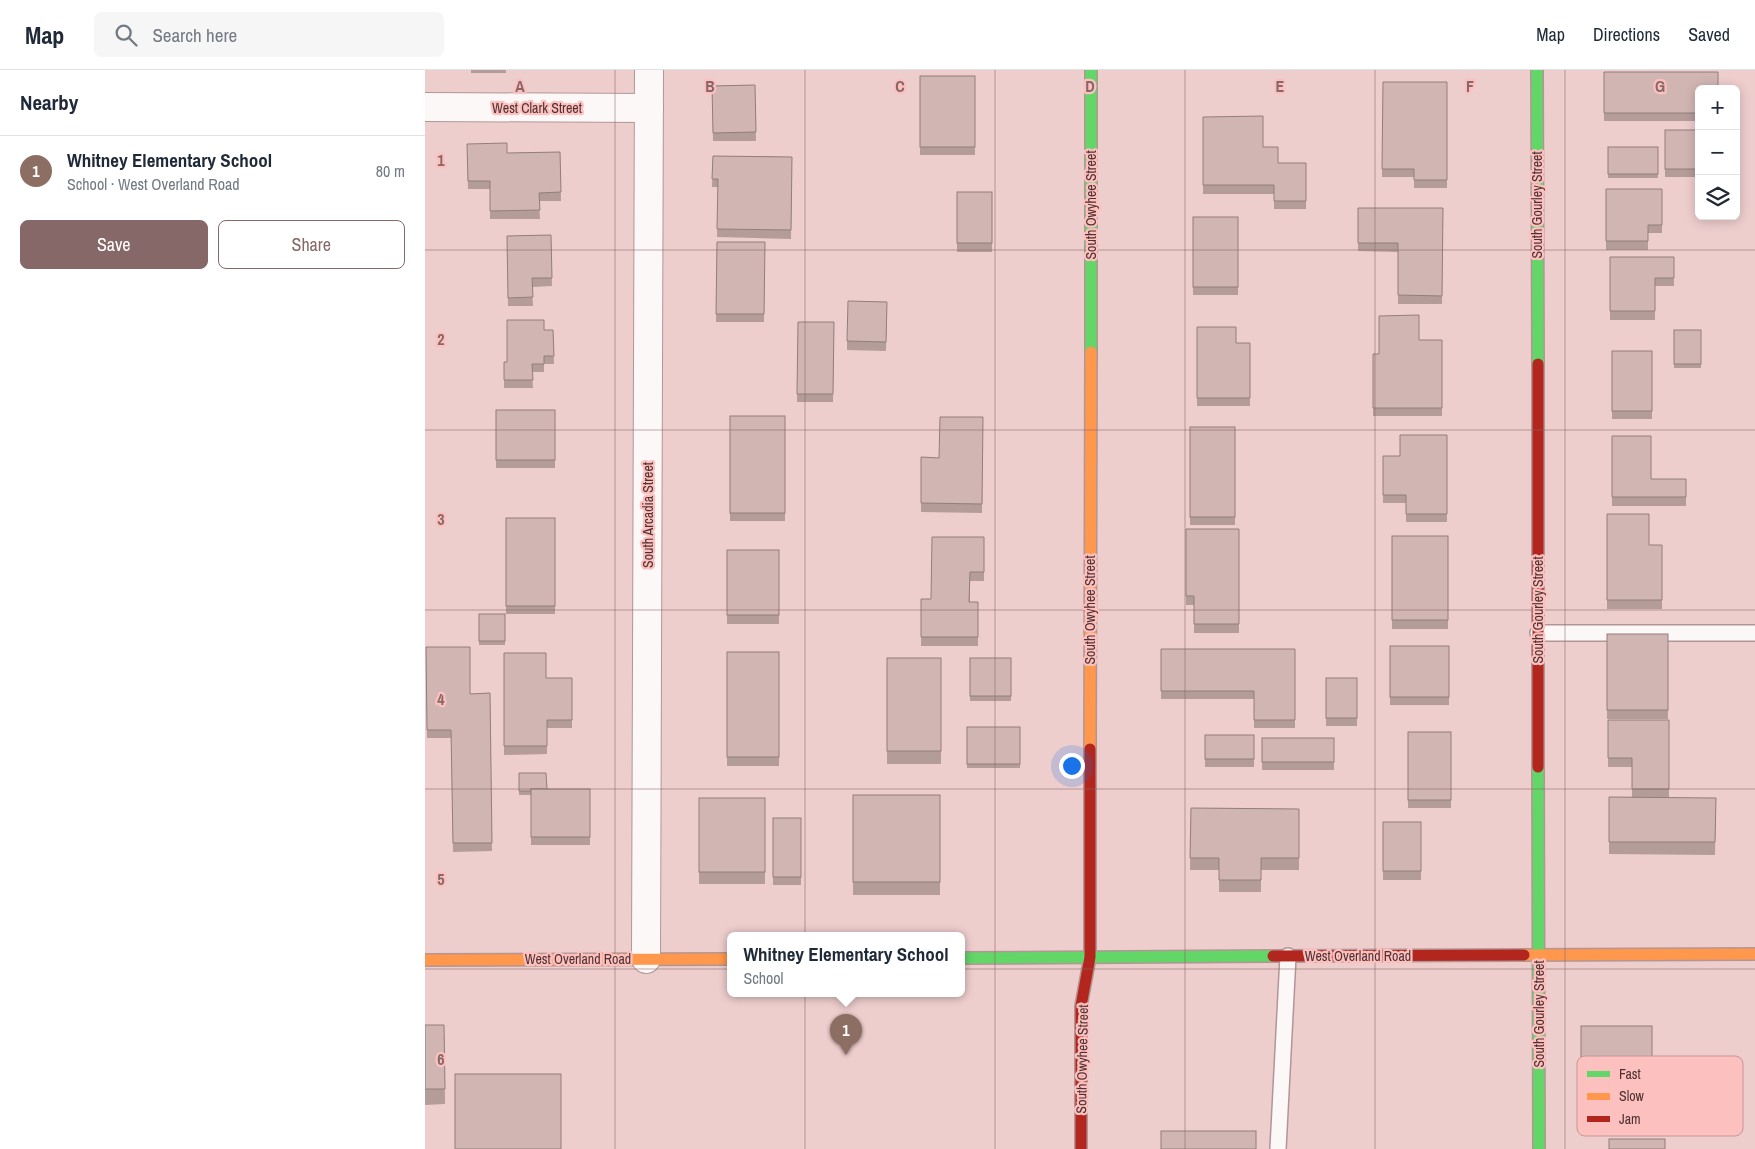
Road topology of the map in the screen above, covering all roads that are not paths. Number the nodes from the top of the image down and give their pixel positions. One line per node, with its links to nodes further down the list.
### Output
1 (649, 70): 5 (street, South Arcadia Street)
2 (1091, 70): 11 (street, South Owyhee Street)
3 (1537, 70): 7 (street, South Gourley Street)
4 (425, 107): 5 (street, West Clark Street)
5 (649, 108): 13 (street, South Arcadia Street)
6 (1755, 632): 7 (lane)
7 (1538, 633): 9 (street, South Gourley Street)
8 (1755, 954): 9 (street, West Overland Road)
9 (1539, 955): 10 (street, West Overland Road); 18 (street, South Gourley Street)
10 (1288, 956): 11 (street, West Overland Road); 17 (lane)
11 (1089, 957): 12 (street, West Overland Road); 16 (street, South Owyhee Street)
12 (965, 958)
13 (646, 959): 14 (street, West Overland Road); 15 (street, West Overland Road)
14 (727, 959)
15 (425, 960)
16 (1081, 1149)
17 (1278, 1149)
18 (1539, 1149)

